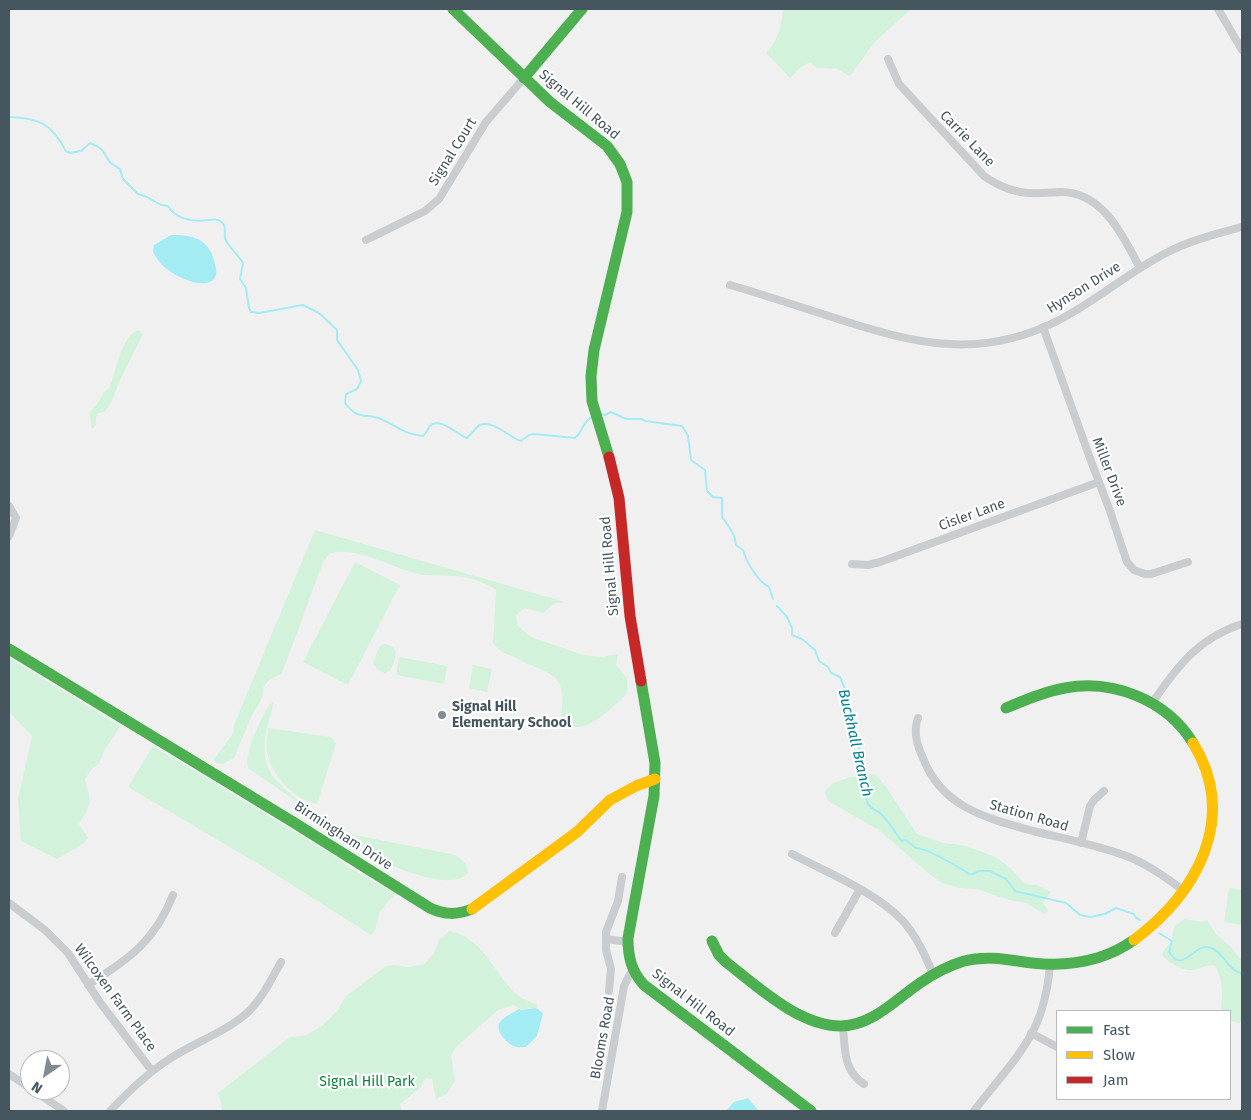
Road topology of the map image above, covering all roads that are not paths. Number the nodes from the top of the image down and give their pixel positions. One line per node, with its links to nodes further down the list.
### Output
1 (453, 9): 6 (street, Signal Hill Road)
2 (582, 9): 6 (street)
3 (1218, 9): 4 (street)
4 (1242, 50)
5 (888, 58): 9 (street, Carrie Lane)
6 (524, 78): 8 (street, Signal Court); 22 (street, Signal Hill Road)
7 (1242, 227): 9 (street, Hynson Drive)
8 (366, 240)
9 (1140, 268): 11 (street, Hynson Drive)
10 (730, 285): 11 (street, Hynson Drive)
11 (1043, 327): 12 (street, Miller Drive)
12 (1099, 482): 15 (street, Miller Drive); 16 (street, Cisler Lane)
13 (9, 506): 14 (street)
14 (9, 536)
15 (1188, 562)
16 (852, 564)
17 (1242, 624): 19 (street)
18 (9, 648): 22 (street, Birmingham Drive)
19 (1152, 703): 20 (street); 28 (street)
20 (1006, 708)
21 (918, 718): 24 (street, Station Road)
22 (655, 779): 34 (street, Signal Hill Road)
23 (1104, 791): 24 (street)
24 (1081, 843): 28 (street, Station Road)
25 (792, 854): 27 (street)
26 (622, 877): 32 (street)
27 (860, 889): 31 (street); 38 (street)
28 (1184, 891): 36 (street)
29 (173, 896): 39 (street)
30 (9, 903): 39 (street, Wilcoxen Farm Place)
31 (835, 933)
32 (606, 939): 34 (street); 40 (street)
33 (712, 941): 41 (street)
34 (628, 942): 37 (street, Signal Hill Road)
35 (281, 962): 44 (street)
36 (1050, 965): 38 (street); 42 (street)
37 (632, 970): 51 (street, Blooms Road); 52 (street, Signal Hill Road)
38 (933, 974): 41 (street)
39 (88, 985): 44 (street, Wilcoxen Farm Place)
40 (609, 991)
41 (843, 1026): 47 (street)
42 (1031, 1033): 43 (street); 53 (street)
43 (1056, 1046)
44 (152, 1071): 50 (street)
45 (9, 1074): 46 (street)
46 (20, 1082)
47 (864, 1084)
48 (48, 1100): 49 (street)
49 (64, 1111)
50 (110, 1111)
51 (602, 1111)
52 (810, 1111)
53 (974, 1111)

